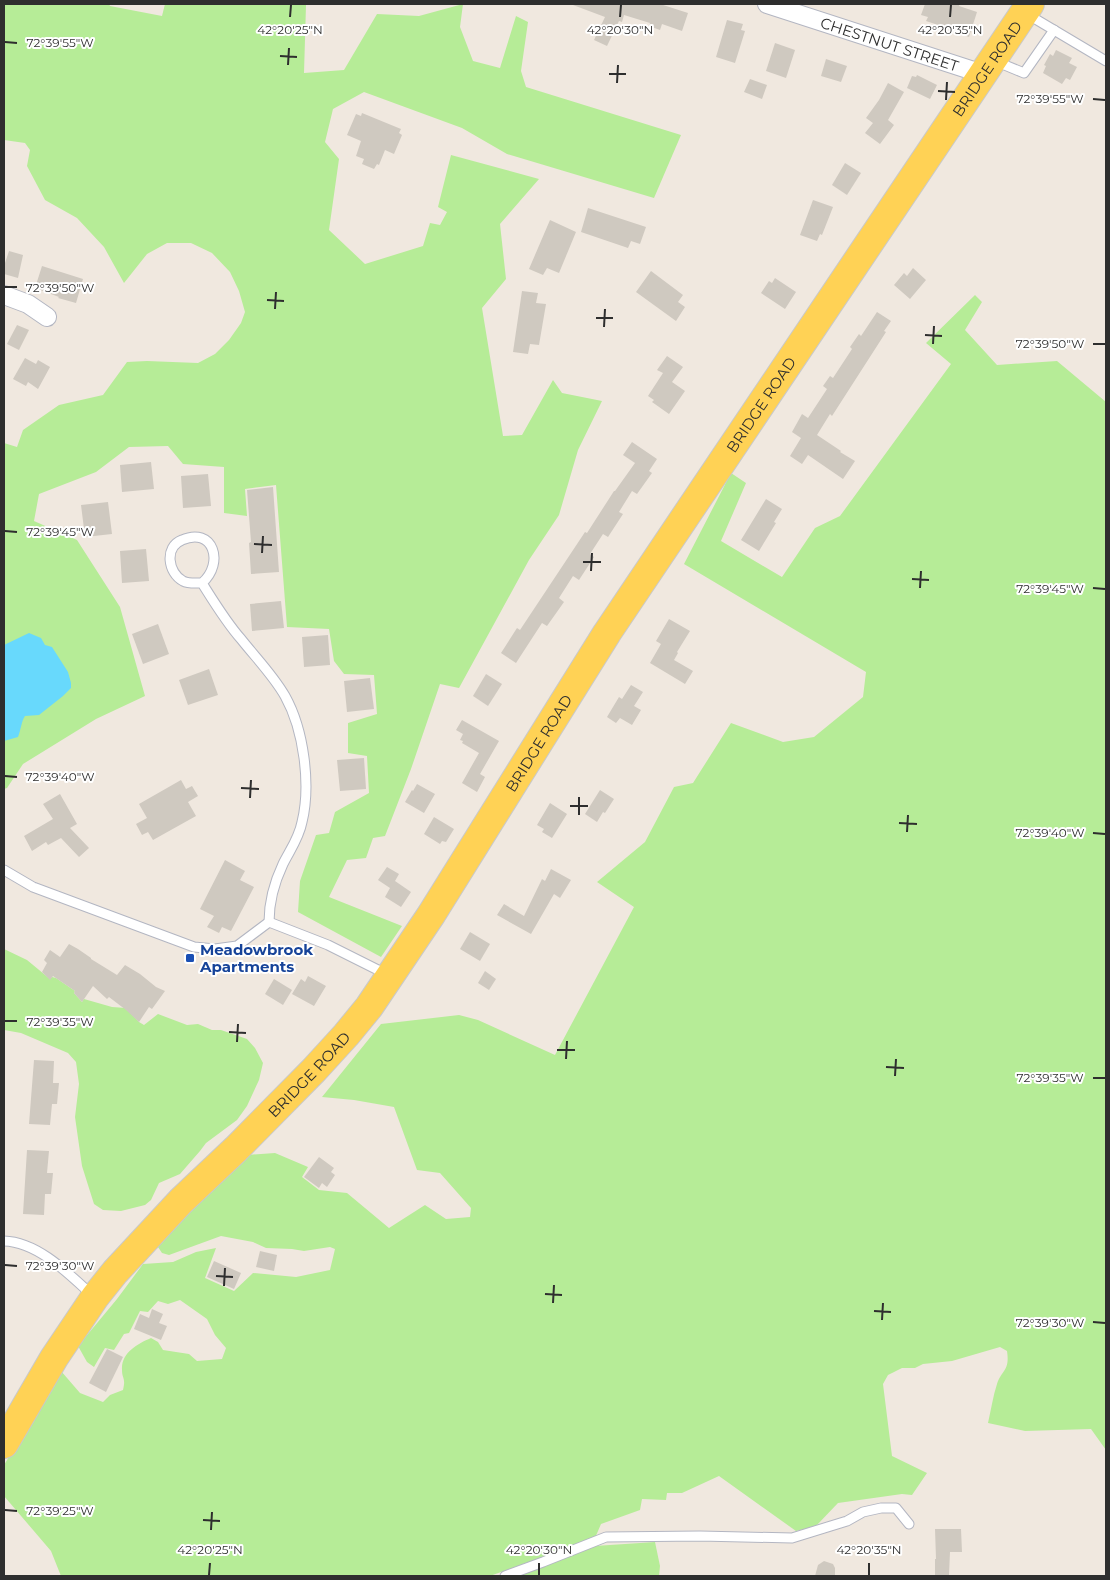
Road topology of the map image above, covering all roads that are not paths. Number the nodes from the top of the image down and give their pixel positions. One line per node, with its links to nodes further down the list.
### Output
1 (767, 4): 5 (street, CHESTNUT STREET)
2 (1028, 8): 3 (lane); 5 (main road, BRIDGE ROAD)
3 (1054, 30): 4 (lane); 5 (lane)
4 (1106, 62)
5 (988, 67): 11 (main road, BRIDGE ROAD)
6 (4, 295): 7 (street)
7 (47, 317)
8 (202, 583): 8 (lane); 10 (lane)
9 (4, 870): 10 (lane)
10 (268, 922): 11 (lane)
11 (391, 976): 13 (main road, BRIDGE ROAD)
12 (4, 1241): 13 (lane)
13 (94, 1297): 14 (main road, BRIDGE ROAD)
14 (4, 1444)
15 (909, 1524): 16 (lane)
16 (505, 1576)

